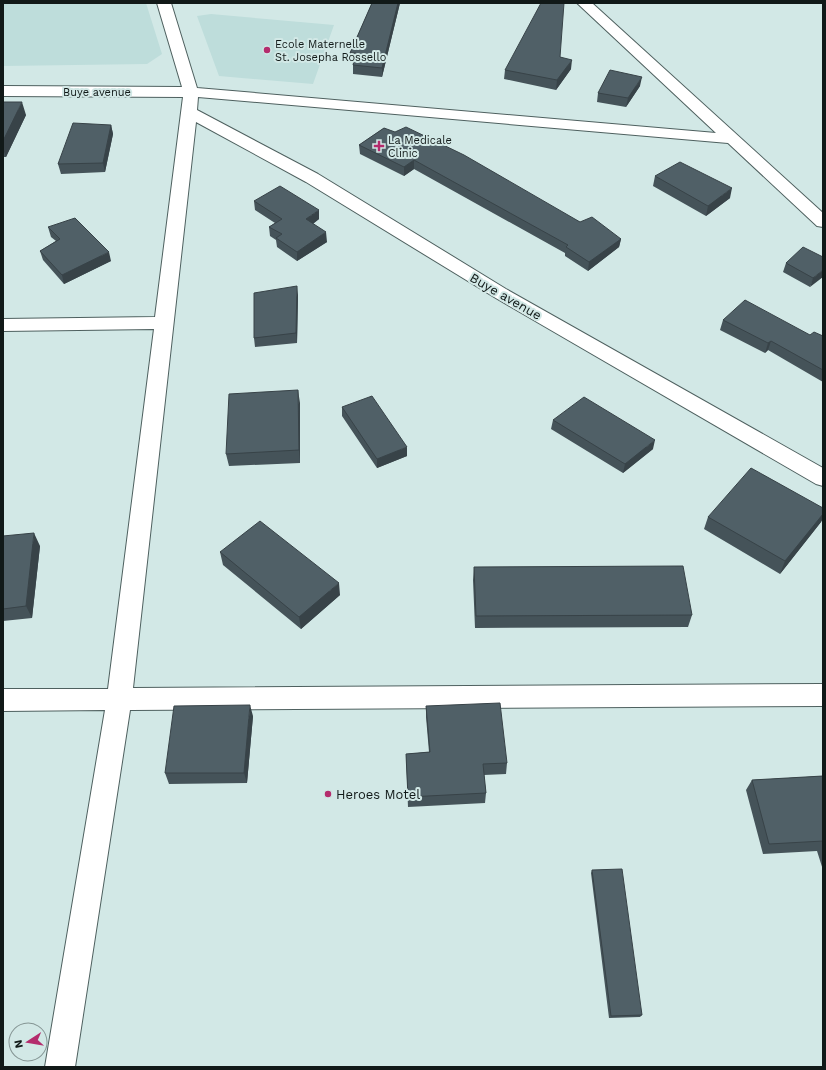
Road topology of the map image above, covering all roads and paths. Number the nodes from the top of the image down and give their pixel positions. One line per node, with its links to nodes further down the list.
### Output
1 (164, 3): 4 (street)
2 (584, 3): 5 (street)
3 (3, 91): 4 (street, Buye avenue)
4 (190, 102): 5 (street); 7 (street); 9 (street, Buye avenue)
5 (733, 139): 6 (street)
6 (823, 222)
7 (163, 323): 8 (street); 12 (street)
8 (3, 325)
9 (823, 478)
10 (823, 695): 12 (street)
11 (3, 700): 12 (street)
12 (119, 700): 13 (street)
13 (60, 1067)

